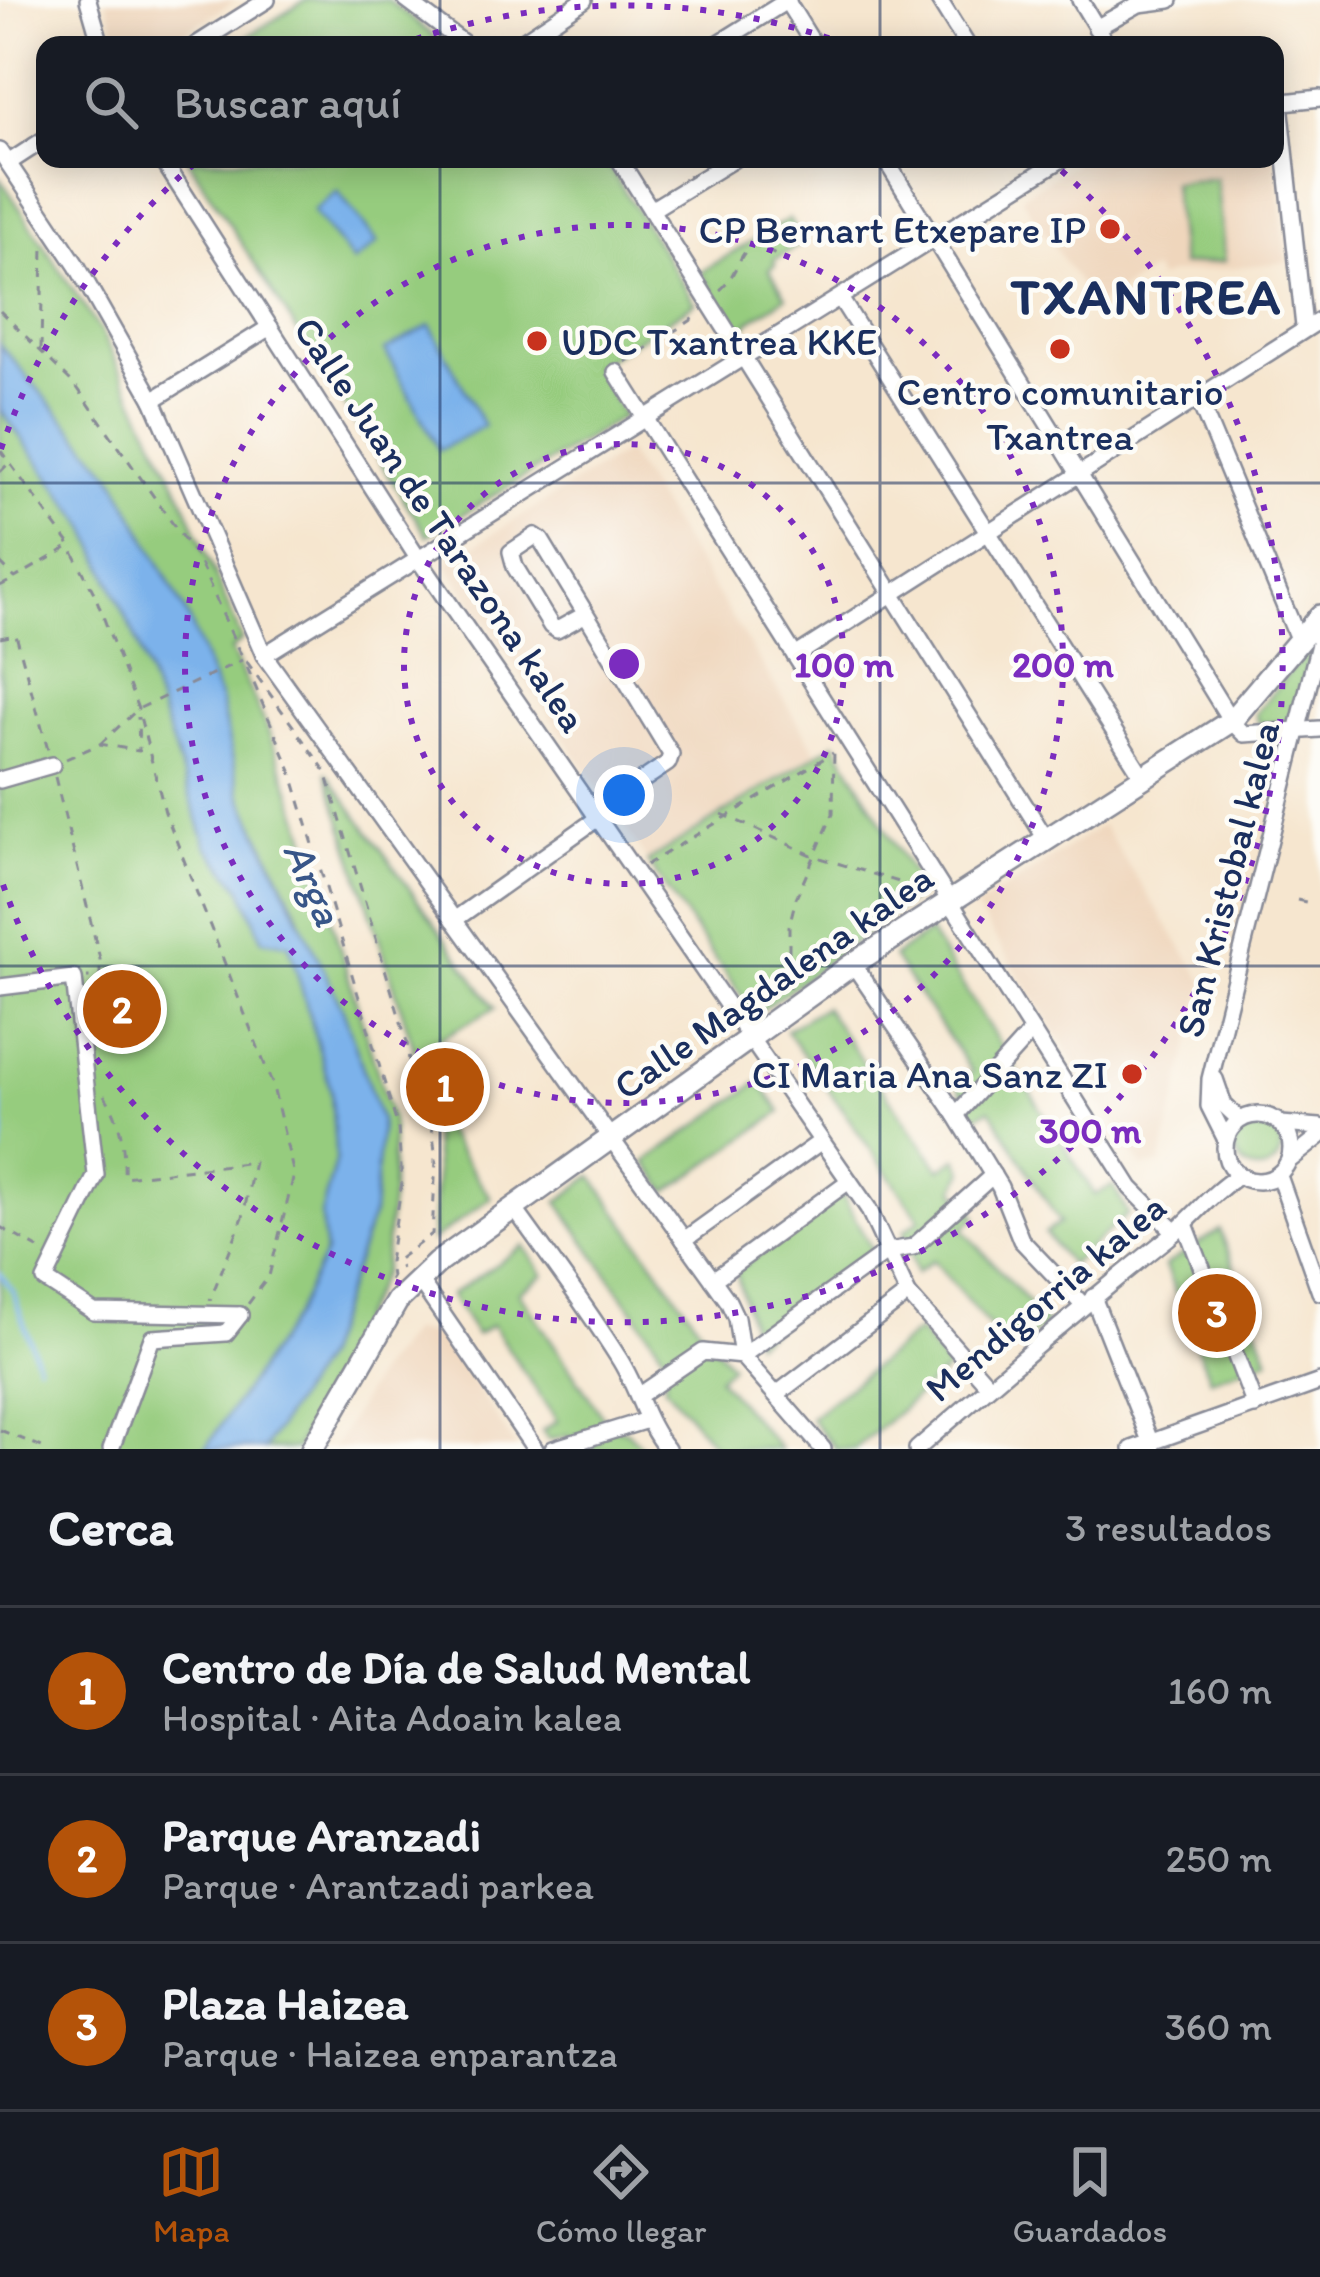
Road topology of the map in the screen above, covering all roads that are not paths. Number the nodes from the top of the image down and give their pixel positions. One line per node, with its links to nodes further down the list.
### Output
1 (88, 0): 10 (street)
2 (267, 0): 11 (street)
3 (584, 0): 13 (street)
4 (787, 0): 14 (street); 15 (street)
5 (939, 0): 16 (street)
6 (1080, 0): 9 (street)
7 (1170, 0): 9 (street)
8 (417, 3): 12 (street)
9 (1096, 28): 17 (street)
10 (98, 36)
11 (210, 36)
12 (456, 36)
13 (541, 36)
14 (730, 36)
15 (809, 36)
16 (961, 36)
17 (1101, 36)
18 (1320, 98): 19 (street)
19 (1284, 102)
20 (36, 144): 22 (street)
21 (1284, 147): 31 (street)
22 (4, 157): 36 (street)
23 (168, 168): 32 (street, Calle Juan de Tarazona kalea)
24 (625, 168): 28 (street)
25 (719, 168): 28 (street)
26 (890, 168): 29 (street)
27 (1036, 168): 29 (street)
28 (651, 210): 33 (street)
29 (929, 240): 30 (street); 33 (street); 38 (street)
30 (840, 298): 33 (street); 39 (street)
31 (1312, 323): 35 (street)
32 (270, 327): 36 (street); 40 (street, Calle Juan de Tarazona kalea)
33 (741, 358): 37 (street); 41 (street)
34 (616, 372): 37 (street)
35 (1198, 398): 38 (street); 44 (street)
36 (153, 400): 45 (street)
37 (649, 415): 40 (street); 46 (street)
38 (1080, 473): 39 (street); 47 (street)
39 (987, 531): 41 (street); 51 (street)
40 (419, 560): 45 (street); 53 (street, Calle Juan de Tarazona kalea)
41 (891, 594): 46 (street); 54 (street)
42 (586, 614): 42 (street); 53 (street)
43 (1320, 616): 44 (main road, Calle Magdalena kalea)
44 (1309, 640): 47 (main road, Calle Magdalena kalea); 49 (street, San Kristobal kalea)
45 (264, 655): 56 (street)
46 (795, 656): 55 (street)
47 (1231, 721): 49 (street); 51 (main road, Calle Magdalena kalea)
48 (1320, 729): 49 (street)
49 (1297, 732): 61 (street, San Kristobal kalea)
50 (52, 765): 52 (street)
51 (1143, 777): 54 (main road, Calle Magdalena kalea)
52 (0, 780)
53 (596, 815): 56 (street); 60 (street, Calle Juan de Tarazona kalea)
54 (1046, 839): 55 (main road, Calle Magdalena kalea)
55 (942, 892): 57 (main road, Calle Magdalena kalea); 59 (street)
56 (454, 920): 67 (street)
57 (853, 964): 60 (main road, Calle Magdalena kalea); 62 (street)
58 (0, 987): 93 (street)
59 (1032, 1031): 62 (street); 77 (street)
60 (749, 1041): 67 (main road, Calle Magdalena kalea); 68 (street, Calle Juan de Tarazona kalea)
61 (1215, 1064): 63 (street, San Kristobal kalea); 66 (street, San Kristobal kalea)
62 (956, 1115): 71 (street)
63 (1239, 1119): 64 (street); 66 (street)
64 (1281, 1124): 65 (street); 70 (street)
65 (1320, 1131): 70 (street)
66 (1225, 1138): 69 (street)
67 (611, 1140): 76 (main road, Calle Magdalena kalea); 78 (street)
68 (820, 1142): 74 (street, Calle Juan de Tarazona kalea); 78 (street)
69 (1226, 1158): 72 (street); 75 (street, Mendigorria kalea)
70 (1291, 1159): 73 (street)
71 (993, 1175): 79 (street); 84 (street)
72 (1238, 1176): 73 (street); 75 (street, Mendigorria kalea)
73 (1280, 1176): 82 (street)
74 (849, 1181): 79 (street, Calle Juan de Tarazona kalea); 81 (street)
75 (1214, 1192): 77 (street, Mendigorria kalea)
76 (514, 1208): 80 (main road, Calle Magdalena kalea); 89 (street)
77 (1180, 1228): 84 (street, Mendigorria kalea); 90 (street)
78 (684, 1240): 81 (street)
79 (888, 1251): 83 (street, Calle Juan de Tarazona kalea); 85 (street)
80 (412, 1277): 94 (main road, Calle Magdalena kalea); 95 (street)
81 (712, 1280): 85 (street)
82 (1320, 1292)
83 (908, 1294): 87 (street, Calle Juan de Tarazona kalea); 88 (street)
84 (1088, 1301): 87 (street, Mendigorria kalea); 92 (street)
85 (742, 1356): 88 (street); 89 (street)
86 (1320, 1382): 90 (street)
87 (989, 1386): 99 (street, Mendigorria kalea)
88 (776, 1394): 98 (street)
89 (640, 1395): 91 (street)
90 (1255, 1406): 92 (street)
91 (647, 1420): 96 (street); 97 (street)
92 (1152, 1445): 100 (street)
93 (112, 1449)
94 (312, 1449)
95 (535, 1449)
96 (554, 1449)
97 (667, 1449)
98 (823, 1449)
99 (916, 1449)
100 (1132, 1449)

